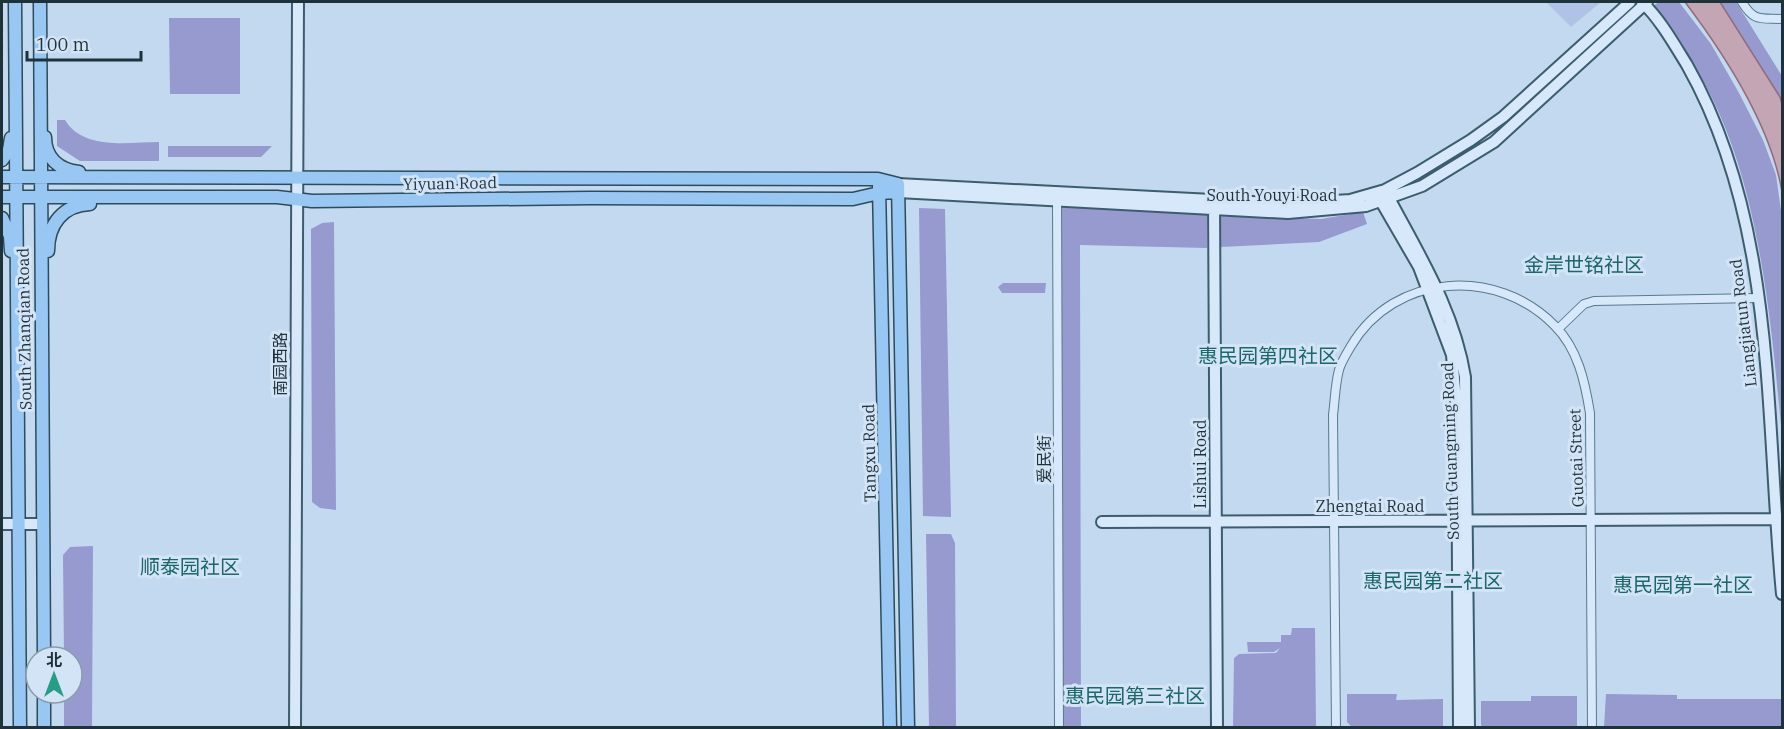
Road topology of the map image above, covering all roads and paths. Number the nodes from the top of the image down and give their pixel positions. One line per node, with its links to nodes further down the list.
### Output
1 (15, 2): 8 (main road, South Zhanqian Road)
2 (39, 2): 9 (main road, South Zhanqian Road)
3 (298, 2): 15 (street, 南园西路)
4 (1630, 2): 20 (street, South Youyi Road)
5 (1645, 2): 20 (street, South Youyi Road); 31 (street, Liangjiatun Road)
6 (1742, 2): 7 (street)
7 (1782, 19)
8 (16, 101): 10 (main road); 12 (main road, South Zhanqian Road)
9 (39, 101): 13 (main road, South Zhanqian Road); 14 (main road)
10 (2, 160)
11 (2, 177): 12 (main road, Yiyuan Road)
12 (17, 177): 13 (main road, Yiyuan Road); 22 (main road, South Zhanqian Road)
13 (39, 177): 14 (main road, Yiyuan Road); 23 (main road, South Zhanqian Road)
14 (124, 177): 15 (main road, Yiyuan Road)
15 (297, 179): 16 (main road, Yiyuan Road); 25 (street, 南园西路)
16 (878, 179): 17 (main road, Yiyuan Road); 18 (main road, Tangxu Road)
17 (897, 188): 18 (main road, Yiyuan Road); 19 (street, South Youyi Road); 49 (main road, Tangxu Road)
18 (879, 193): 25 (main road, Yiyuan Road); 48 (main road, Tangxu Road)
19 (1057, 195): 26 (street, South Youyi Road); 50 (street, 爱民街)
20 (1383, 196): 26 (street, South Youyi Road); 30 (street, South Guangming Road)
21 (2, 197): 22 (main road, Yiyuan Road)
22 (17, 197): 23 (main road, Yiyuan Road); 28 (main road, South Zhanqian Road)
23 (39, 197): 24 (main road, Yiyuan Road); 29 (main road, South Zhanqian Road)
24 (123, 197): 25 (main road, Yiyuan Road); 29 (main road)
25 (297, 199): 47 (street, 南园西路)
26 (1214, 206): 35 (street, Lishui Road)
27 (2, 218): 28 (main road)
28 (19, 285): 40 (main road, South Zhanqian Road)
29 (40, 287): 41 (main road, South Zhanqian Road)
30 (1433, 287): 32 (street, Guotai Street); 36 (street); 37 (street, South Guangming Road)
31 (1758, 298): 32 (street); 33 (street, Liangjiatun Road)
32 (1558, 329): 34 (street, Guotai Street)
33 (1779, 519): 34 (street, Zhengtai Road); 42 (street, Liangjiatun Road)
34 (1592, 520): 37 (street, Zhengtai Road); 55 (street, Guotai Street)
35 (1216, 521): 36 (street, Zhengtai Road); 38 (street, Zhengtai Road); 51 (street, Lishui Road)
36 (1334, 521): 37 (street, Zhengtai Road); 52 (street)
37 (1463, 521): 53 (street, South Guangming Road); 54 (street, South Guangming Road)
38 (1102, 522)
39 (2, 524): 40 (street)
40 (20, 524): 41 (street); 45 (main road, South Zhanqian Road)
41 (43, 524): 43 (main road, South Zhanqian Road)
42 (1782, 594)
43 (44, 645)
44 (44, 705): 46 (main road)
45 (20, 728)
46 (44, 728)
47 (295, 728)
48 (890, 728)
49 (908, 728)
50 (1059, 728)
51 (1217, 728)
52 (1336, 728)
53 (1459, 728)
54 (1469, 728)
55 (1592, 728)

